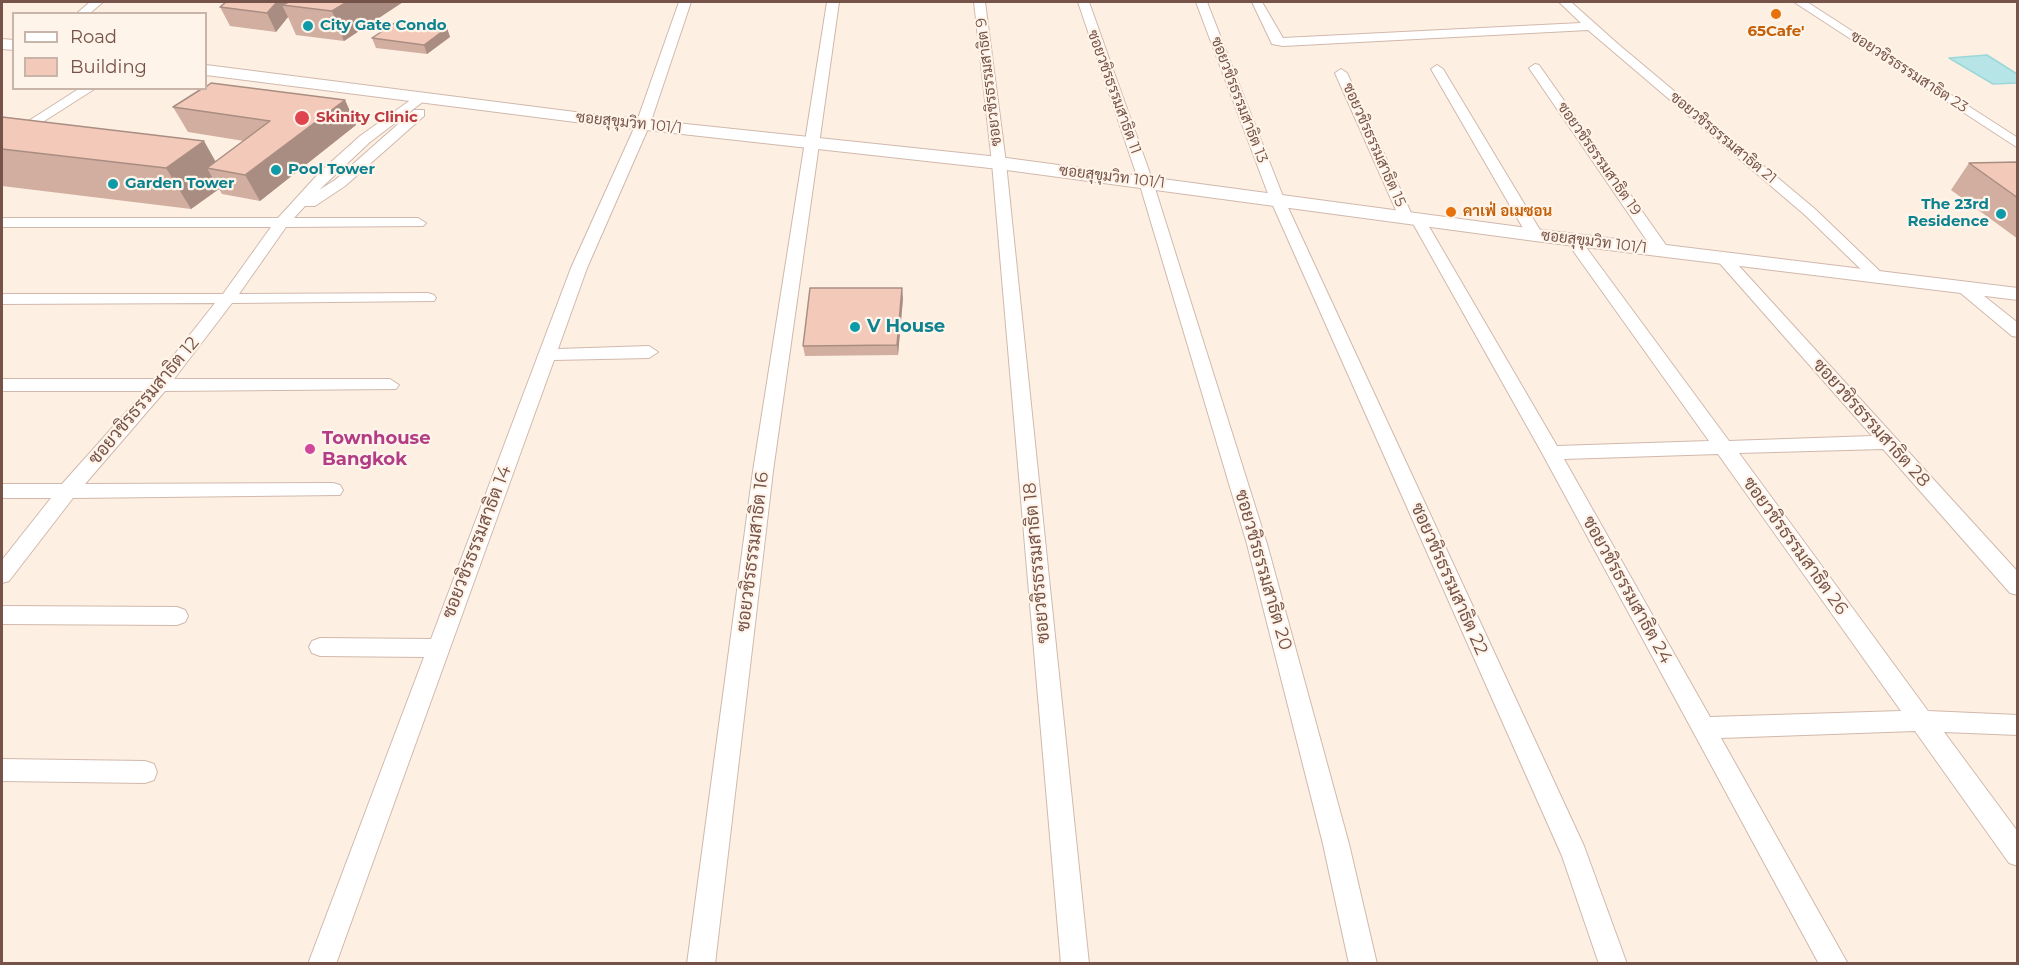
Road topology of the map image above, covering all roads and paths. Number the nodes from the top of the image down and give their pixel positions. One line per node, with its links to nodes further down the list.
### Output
1 (97, 2): 10 (street)
2 (685, 2): 19 (street, ซอยวชิรธรรมสาธิต 14)
3 (833, 2): 21 (street, ซอยวชิรธรรมสาธิต 16)
4 (980, 2): 24 (street, ซอยวชิรธรรมสาธิต 9)
5 (1083, 2): 25 (street, ซอยวชิรธรรมสาธิต 11)
6 (1201, 2): 26 (street, ซอยวชิรธรรมสาธิต 13)
7 (1257, 2): 11 (street)
8 (1565, 2): 11 (street, ซอยวชิรธรรมสาธิต 21)
9 (1800, 2): 23 (street, ซอยวชิรธรรมสาธิต 23)
10 (84, 12)
11 (1592, 26): 35 (street, ซอยวชิรธรรมสาธิต 21)
12 (1535, 68): 33 (street, ซอยวชิรธรรมสาธิต 19)
13 (1437, 69): 31 (street)
14 (207, 70): 18 (street, ซอยสุขุมวิท 101/1)
15 (1341, 73): 27 (street, ซอยวชิรธรรมสาธิต 15)
16 (71, 90): 20 (street)
17 (87, 90): 22 (street)
18 (428, 99): 19 (street, ซอยสุขุมวิท 101/1); 30 (street, ซอยวชิรธรรมสาธิต 12)
19 (643, 124): 21 (street, ซอยสุขุมวิท 101/1); 43 (street, ซอยวชิรธรรมสาธิต 14)
20 (2, 131)
21 (812, 141): 24 (street, ซอยสุขุมวิท 101/1); 66 (street, ซอยวชิรธรรมสาธิต 16)
22 (2, 144)
23 (2018, 144)
24 (999, 163): 25 (street, ซอยสุขุมวิท 101/1); 67 (street, ซอยวชิรธรรมสาธิต 18)
25 (1146, 182): 26 (street, ซอยสุขุมวิท 101/1); 68 (street, ซอยวชิรธรรมสาธิต 20)
26 (1276, 199): 27 (street, ซอยสุขุมวิท 101/1); 69 (street, ซอยวชิรธรรมสาธิต 22)
27 (1412, 217): 31 (street, ซอยสุขุมวิท 101/1); 49 (street, ซอยวชิรธรรมสาธิต 24)
28 (2, 222): 30 (street)
29 (418, 223): 30 (street)
30 (281, 224): 38 (street, ซอยวชิรธรรมสาธิต 12)
31 (1535, 235): 32 (street, ซอยสุขุมวิท 101/1)
32 (1572, 238): 33 (street, ซอยสุขุมวิท 101/1); 48 (street, ซอยวชิรธรรมสาธิต 26)
33 (1662, 251): 34 (street, ซอยสุขุมวิท 101/1)
34 (1723, 258): 35 (street, ซอยสุขุมวิท 101/1); 47 (street, ซอยวชิรธรรมสาธิต 28)
35 (1879, 278): 36 (street, ซอยสุขุมวิท 101/1)
36 (1963, 287): 37 (street, ซอยสุขุมวิท 101/1); 41 (street)
37 (2018, 294)
38 (228, 298): 39 (street); 40 (street); 45 (street, ซอยวชิรธรรมสาธิต 12)
39 (428, 298)
40 (2, 299)
41 (2018, 332)
42 (649, 352): 43 (street)
43 (547, 356): 58 (street, ซอยวชิรธรรมสาธิต 14)
44 (2, 385): 45 (street)
45 (160, 385): 46 (street); 52 (street, ซอยวชิรธรรมสาธิต 12)
46 (390, 385)
47 (1888, 442): 48 (street); 54 (street, ซอยวชิรธรรมสาธิต 28)
48 (1722, 447): 49 (street); 59 (street, ซอยวชิรธรรมสาธิต 26)
49 (1551, 453): 61 (street, ซอยวชิรธรรมสาธิต 24)
50 (333, 490): 52 (street)
51 (2, 491): 52 (street)
52 (67, 491): 53 (street, ซอยวชิรธรรมสาธิต 12)
53 (2, 575)
54 (2018, 587)
55 (2, 615): 56 (street)
56 (177, 616)
57 (320, 647): 58 (street)
58 (437, 648): 65 (street, ซอยวชิรธรรมสาธิต 14)
59 (1923, 721): 60 (street); 61 (street); 64 (street, ซอยวชิรธรรมสาธิต 26)
60 (2018, 724)
61 (1704, 728): 70 (street, ซอยวชิรธรรมสาธิต 24)
62 (2, 770): 63 (street)
63 (145, 772)
64 (2018, 854)
65 (321, 963)
66 (700, 963)
67 (1075, 963)
68 (1363, 963)
69 (1613, 963)
70 (1834, 963)

